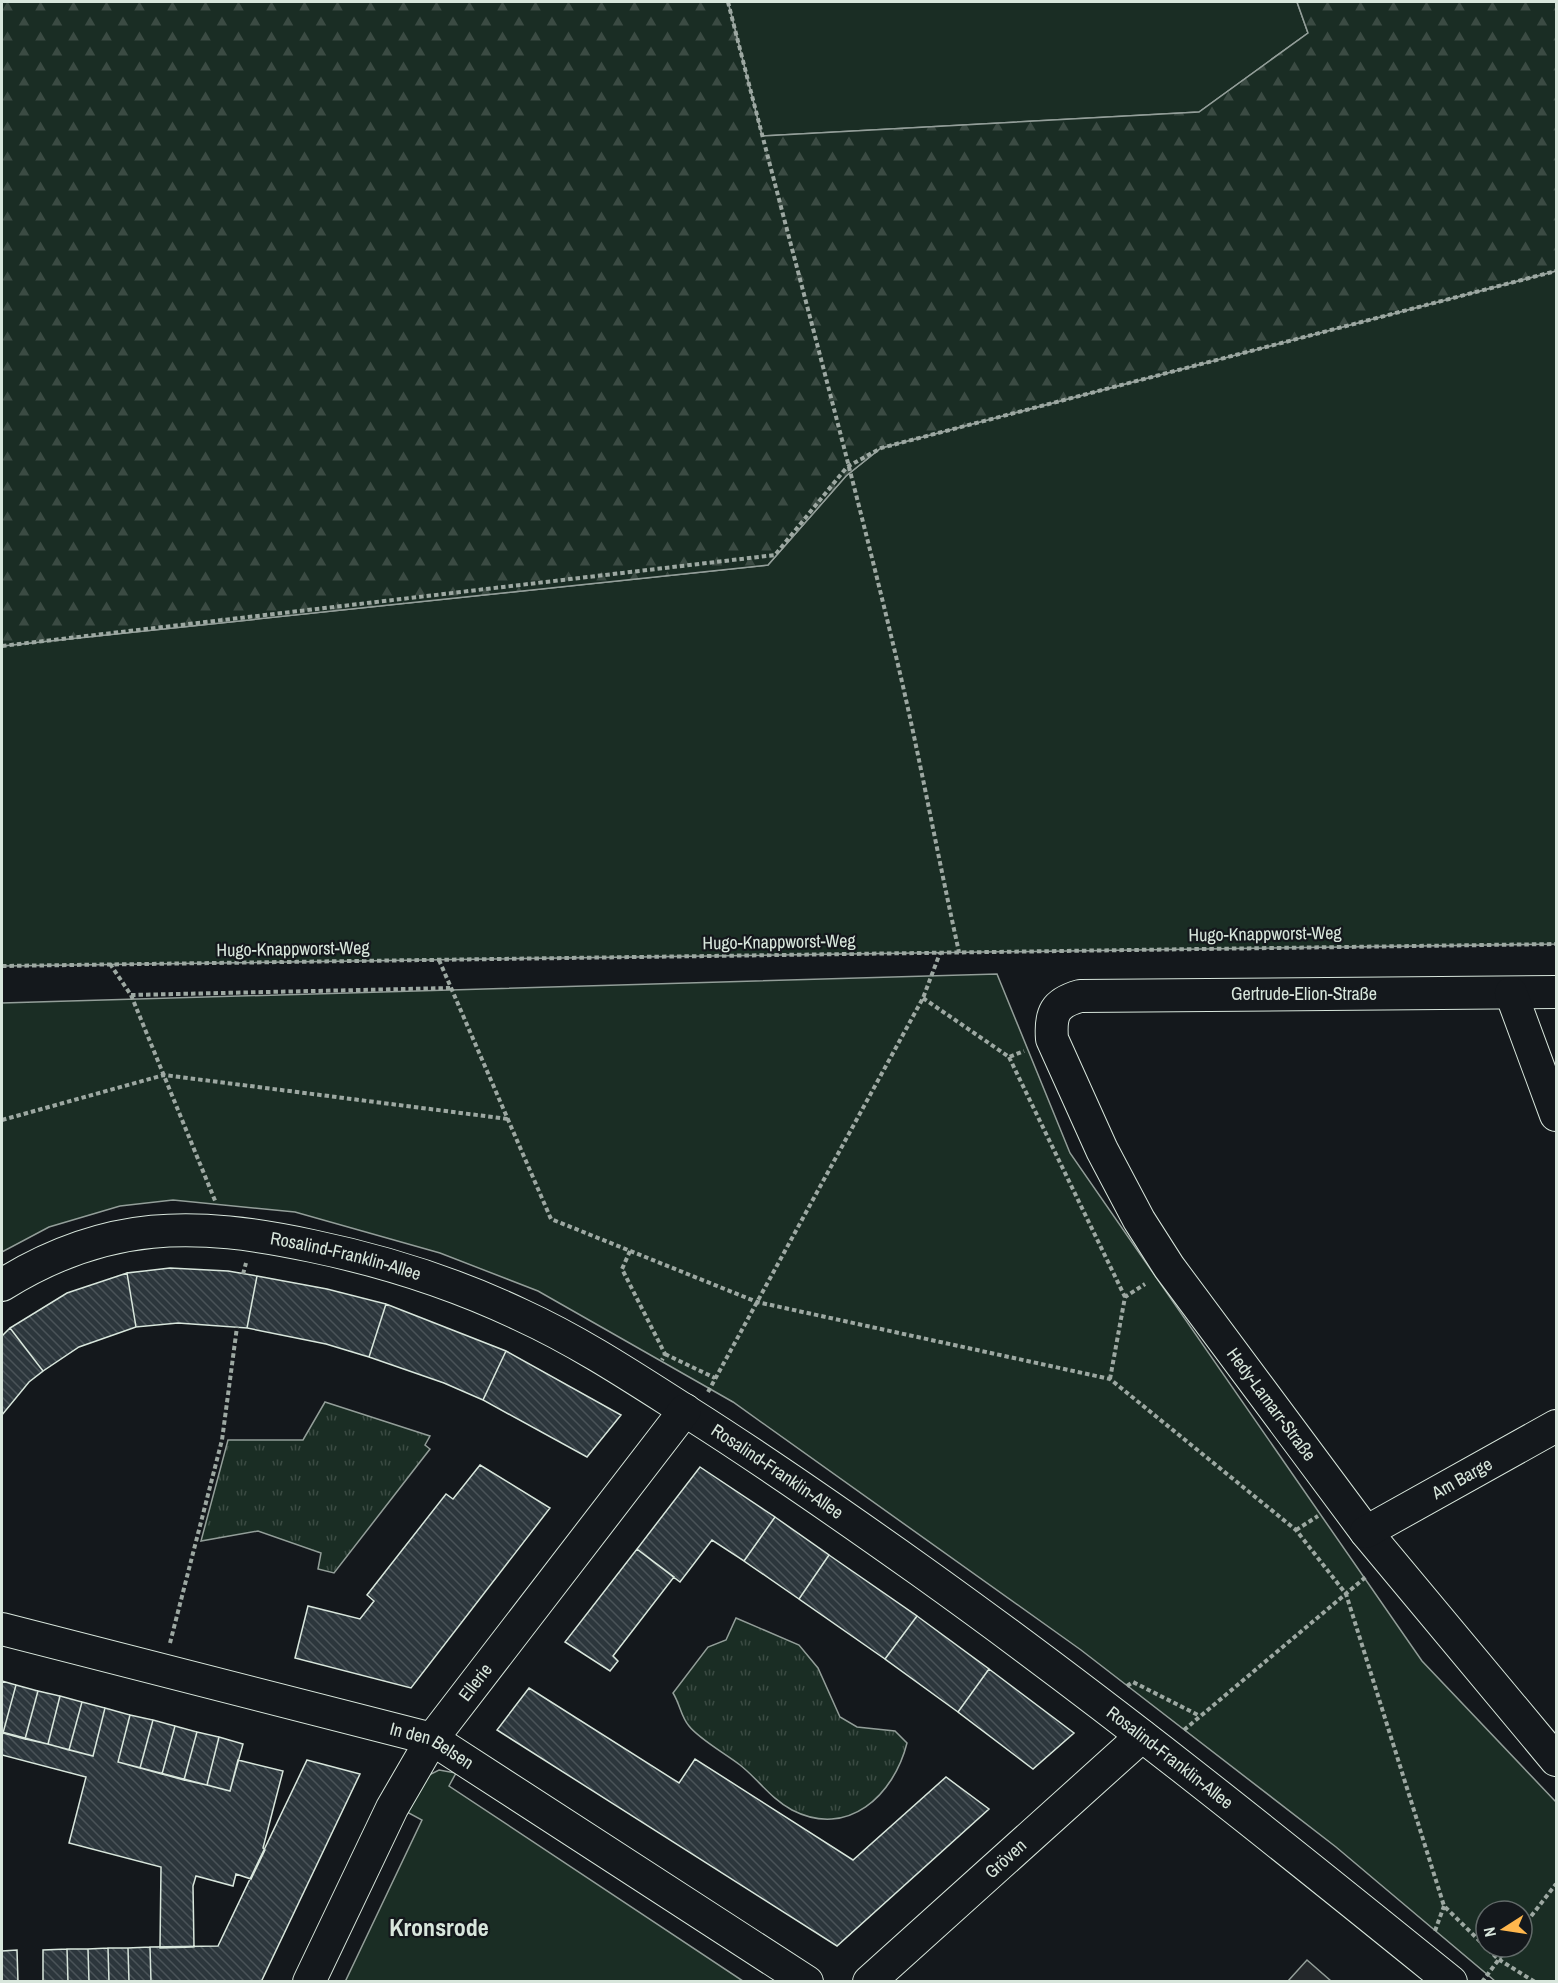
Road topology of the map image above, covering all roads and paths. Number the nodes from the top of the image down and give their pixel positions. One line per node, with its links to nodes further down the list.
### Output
1 (728, 2): 3 (path)
2 (1557, 271): 3 (path)
3 (847, 467): 4 (path); 6 (path)
4 (2, 645)
5 (1557, 944): 6 (path, Hugo-Knappworst-Weg)
6 (960, 952): 7 (path, Hugo-Knappworst-Weg)
7 (940, 953): 8 (path, Hugo-Knappworst-Weg); 15 (path)
8 (439, 960): 9 (path, Hugo-Knappworst-Weg); 11 (path)
9 (110, 964): 10 (path, Hugo-Knappworst-Weg); 14 (path)
10 (2, 966)
11 (450, 988): 14 (path); 20 (path)
12 (1557, 992): 13 (street, Gertrude-Elion-Straße)
13 (1511, 993): 16 (street, Gertrude-Elion-Straße); 19 (street)
14 (131, 995): 18 (path)
15 (923, 998): 17 (path); 27 (path)
16 (1054, 1024): 17 (path); 24 (street, Hedy-Lamarr-Straße)
17 (1009, 1057): 26 (path)
18 (164, 1075): 20 (path); 21 (path); 22 (path)
19 (1557, 1115)
20 (508, 1119): 23 (path)
21 (2, 1120)
22 (227, 1232): 25 (street, Rosalind-Franklin-Allee); 32 (street, Rosalind-Franklin-Allee)
23 (630, 1251): 27 (path); 29 (path)
24 (1169, 1267): 26 (path); 35 (street, Hedy-Lamarr-Straße)
25 (2, 1285)
26 (1125, 1297): 31 (path)
27 (757, 1302): 30 (path); 31 (path)
28 (237, 1327): 39 (path)
29 (665, 1354): 30 (path); 32 (path)
30 (715, 1378): 33 (path)
31 (1110, 1379): 37 (path)
32 (648, 1385): 33 (street, Rosalind-Franklin-Allee)
33 (690, 1413): 40 (street, Rosalind-Franklin-Allee); 42 (street, Ellerie)
34 (1557, 1426): 35 (street, Am Barge)
35 (1366, 1532): 36 (street, Hedy-Lamarr-Straße)
36 (1388, 1559): 37 (path); 44 (street, Hedy-Lamarr-Straße)
37 (1346, 1594): 41 (path); 47 (path)
38 (2, 1629): 39 (street, In den Belsen)
39 (163, 1670): 42 (street, In den Belsen)
40 (1105, 1706): 41 (path); 43 (street, Rosalind-Franklin-Allee)
41 (1200, 1716): 43 (path)
42 (432, 1739): 49 (street, Ellerie); 50 (street, In den Belsen)
43 (1151, 1743): 51 (street, Gröven); 52 (street, Rosalind-Franklin-Allee)
44 (1557, 1761)
45 (1557, 1884): 46 (path)
46 (1534, 1913)
47 (1474, 1935)
48 (1498, 1959): 53 (path); 54 (path)
49 (309, 1982)
50 (807, 1982)
51 (869, 1982)
52 (1451, 1982)
53 (1482, 1982)
54 (1535, 1982)

